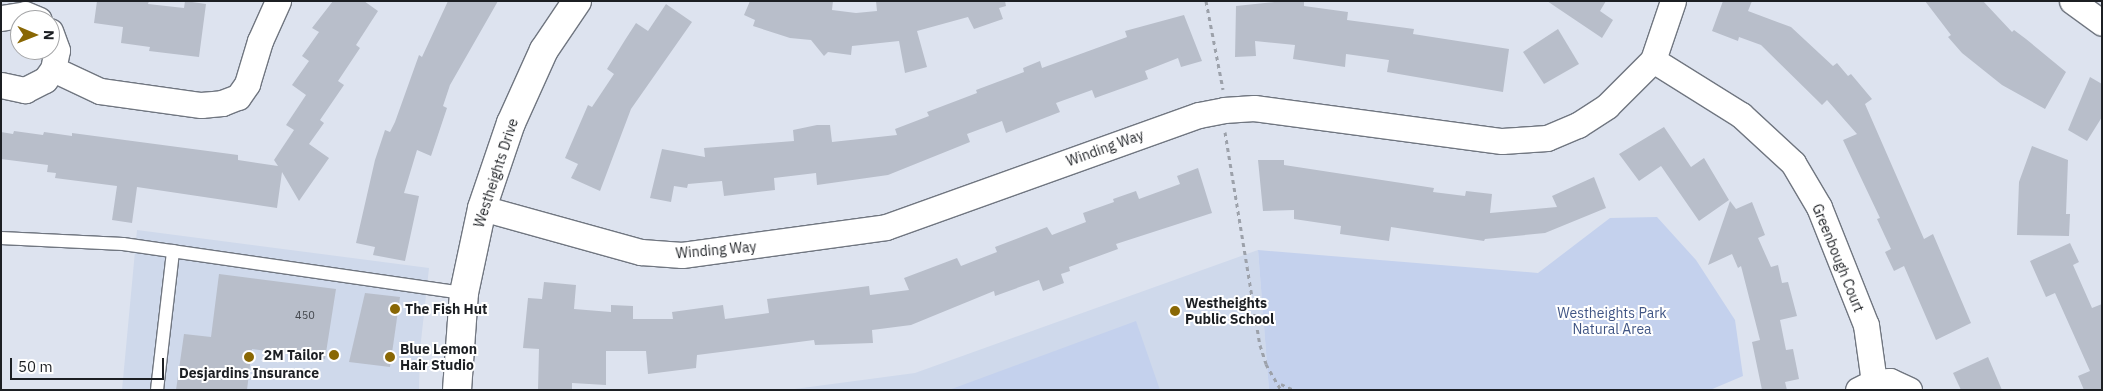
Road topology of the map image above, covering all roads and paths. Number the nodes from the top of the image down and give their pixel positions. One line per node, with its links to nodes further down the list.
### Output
1 (278, 1): 9 (street)
2 (577, 1): 13 (street, Westheights Drive)
3 (1206, 1): 11 (path)
4 (1672, 1): 8 (street, Winding Way)
5 (2072, 1): 6 (street)
6 (2102, 23)
7 (55, 60): 9 (street)
8 (1653, 60): 13 (street, Winding Way); 18 (street, Greenbough Court)
9 (53, 69): 10 (street)
10 (1, 86)
11 (1224, 97)
12 (1224, 124): 17 (path)
13 (482, 208): 16 (street, Westheights Drive)
14 (1, 238): 15 (lane)
15 (173, 251): 16 (lane); 19 (lane)
16 (464, 293): 20 (street, Westheights Drive)
17 (1280, 383): 21 (path); 22 (path)
18 (1866, 386): 23 (street, Greenbough Court)
19 (157, 390)
20 (457, 390)
21 (1281, 390)
22 (1294, 390)
23 (1909, 390)

